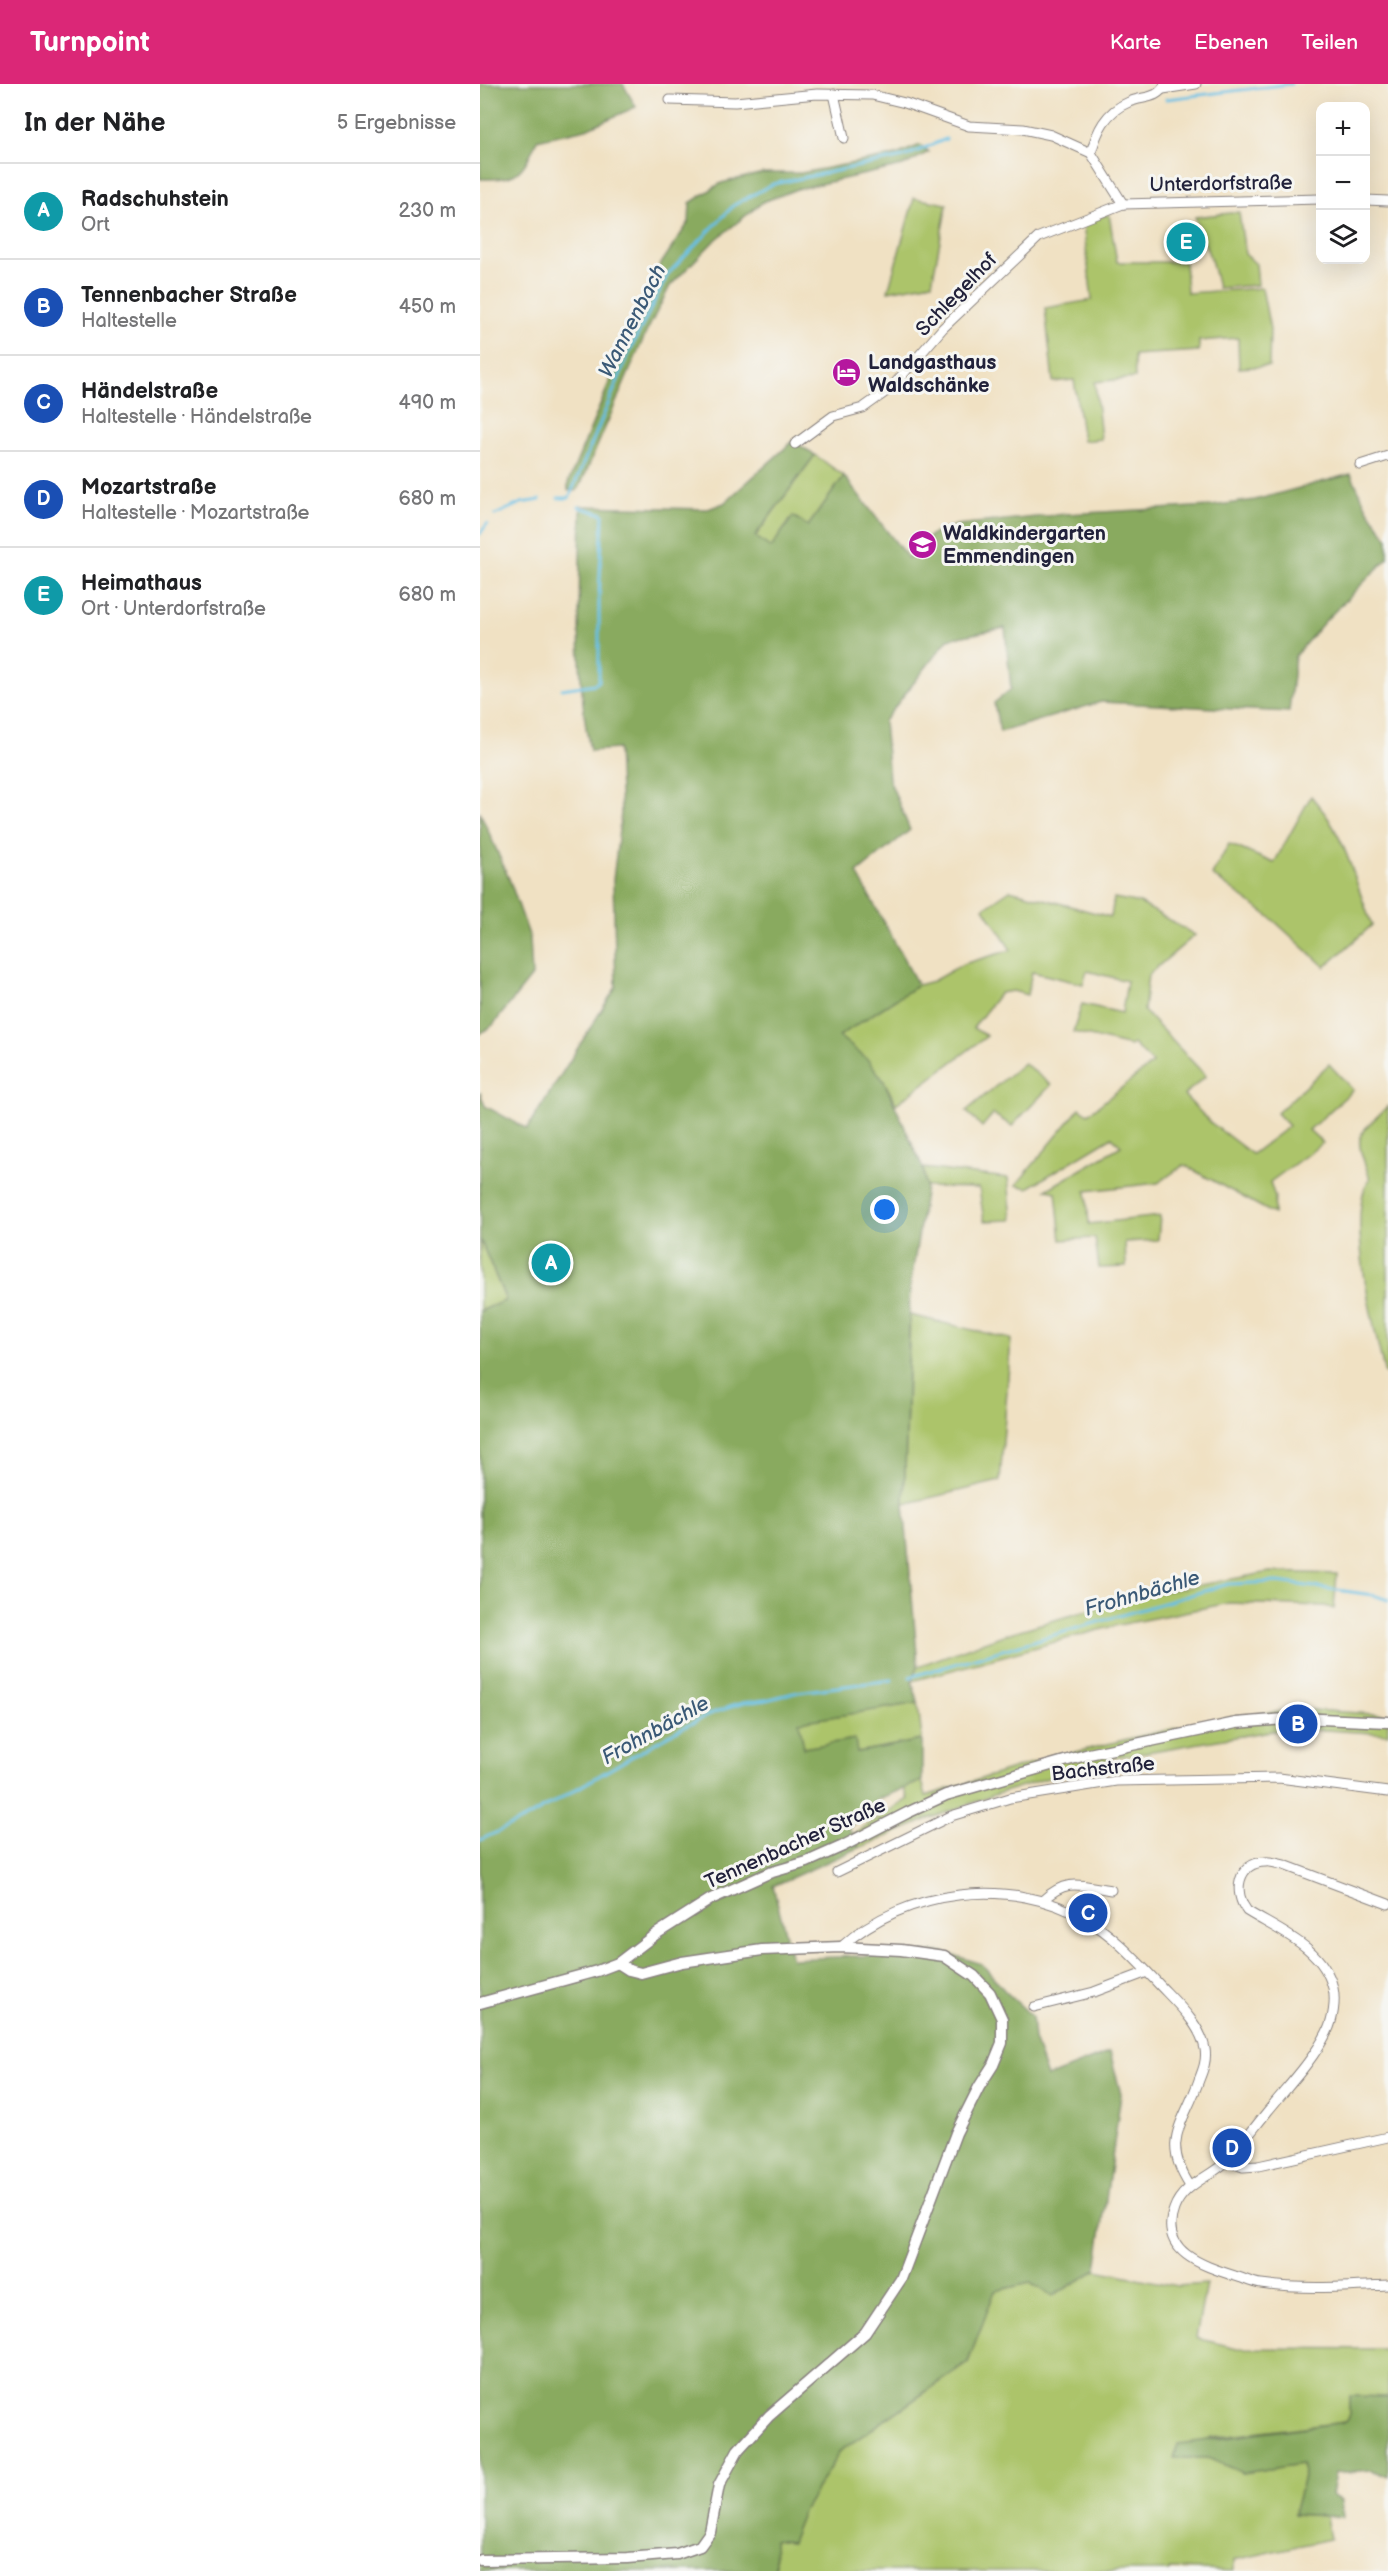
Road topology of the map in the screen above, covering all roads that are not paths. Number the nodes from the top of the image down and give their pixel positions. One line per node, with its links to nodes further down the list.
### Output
1 (1196, 84): 2 (street)
2 (1164, 86): 6 (street)
3 (834, 94): 4 (street); 5 (street); 6 (street)
4 (670, 100)
5 (844, 138)
6 (1090, 153): 10 (street)
7 (1316, 199): 10 (street, Unterdorfstraße)
8 (1370, 200): 9 (street)
9 (1388, 201)
10 (1123, 204): 11 (street, Schlegelhof)
11 (795, 444)
12 (1388, 456): 13 (street)
13 (1360, 465)
14 (1388, 1722): 21 (street, Tennenbacher Straße)
15 (1388, 1792): 16 (street, Bachstraße)
16 (837, 1872)
17 (1111, 1890): 18 (street)
18 (1043, 1899): 20 (street); 22 (street)
19 (1388, 1904): 26 (street)
20 (841, 1947): 21 (street); 29 (street)
21 (618, 1963): 23 (street, Tennenbacher Straße)
22 (1148, 1972): 24 (street); 27 (street)
23 (480, 2003)
24 (1034, 2007)
25 (1388, 2137): 26 (street)
26 (1226, 2162): 27 (street)
27 (1190, 2186): 28 (street)
28 (1388, 2285)
29 (480, 2560)

